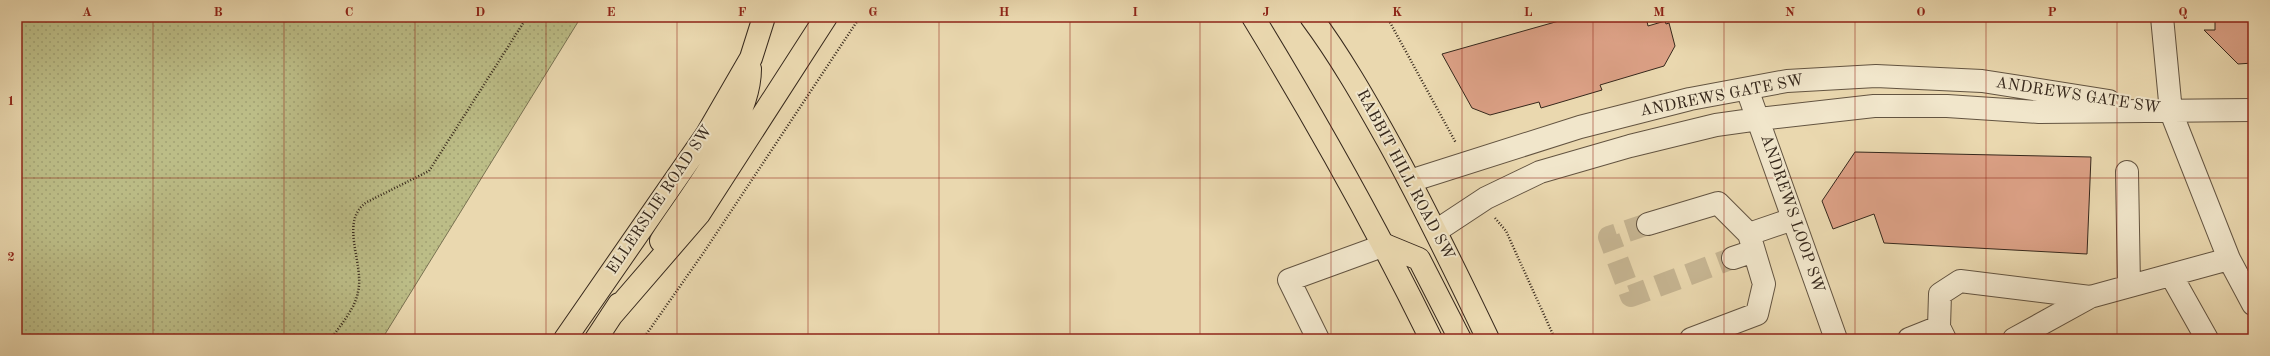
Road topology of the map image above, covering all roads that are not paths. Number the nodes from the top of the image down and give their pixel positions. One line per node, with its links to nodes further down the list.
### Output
1 (764, 17): 6 (main road, ELLERSLIE ROAD SW)
2 (826, 17): 24 (main road)
3 (1253, 17): 17 (main road)
4 (1311, 17): 12 (main road, RABBIT HILL ROAD SW)
5 (2162, 17): 9 (street)
6 (750, 58): 24 (main road, ELLERSLIE ROAD SW); 26 (main road, ELLERSLIE ROAD SW)
7 (1747, 89): 9 (street, ANDREWS GATE SW); 10 (street, ANDREWS LOOP SW); 12 (street, ANDREWS GATE SW)
8 (2253, 110): 9 (street)
9 (2171, 112): 10 (street, ANDREWS GATE SW); 19 (street)
10 (1759, 119): 13 (street, ANDREWS LOOP SW); 15 (street, ANDREWS GATE SW)
11 (2127, 172): 21 (street)
12 (1410, 181): 15 (main road, RABBIT HILL ROAD SW)
13 (1793, 219): 16 (street); 33 (street, ANDREWS LOOP SW)
14 (1648, 224): 16 (street)
15 (1436, 231): 31 (main road, RABBIT HILL ROAD SW)
16 (1752, 242): 18 (street); 32 (street)
17 (1385, 245): 28 (street); 29 (main road); 30 (main road)
18 (1733, 258)
19 (2229, 259): 20 (street); 23 (street)
20 (2171, 275): 21 (street); 36 (street)
21 (2129, 286): 22 (street)
22 (2090, 297): 25 (street); 35 (street)
23 (2253, 304)
24 (611, 316): 27 (main road, ELLERSLIE ROAD SW)
25 (1942, 333): 34 (street)
26 (565, 339)
27 (596, 339)
28 (1318, 339)
29 (1431, 339)
30 (1460, 339)
31 (1488, 339)
32 (1691, 339)
33 (1836, 339)
34 (1909, 339)
35 (2014, 339)
36 (2208, 339)

